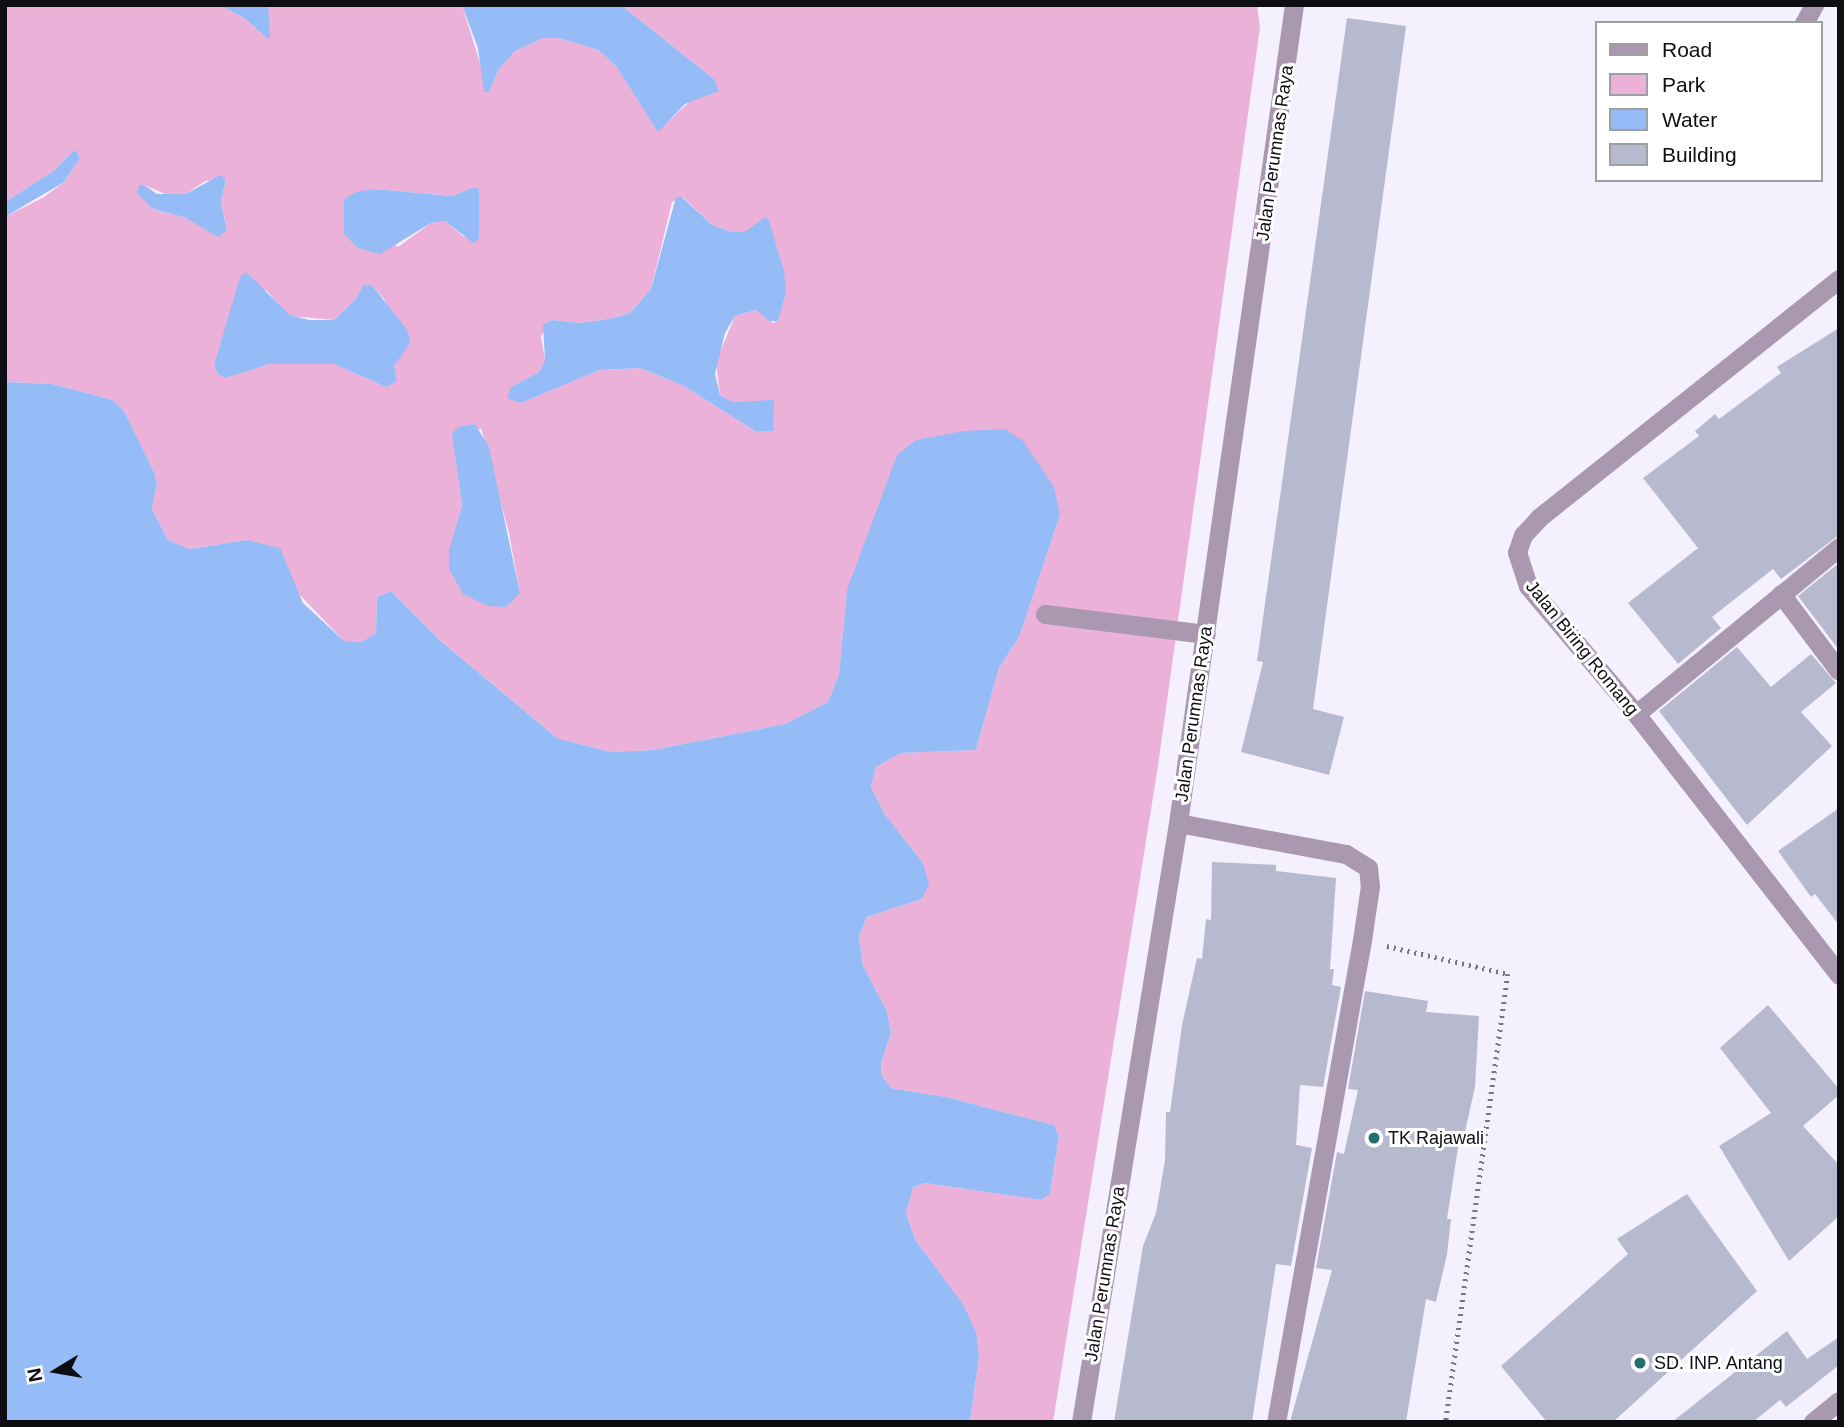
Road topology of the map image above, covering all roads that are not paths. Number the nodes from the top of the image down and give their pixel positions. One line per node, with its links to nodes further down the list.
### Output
1 (1294, 5): 8 (street, Jalan Perumnas Raya)
2 (1814, 5): 3 (street)
3 (1805, 21)
4 (1839, 279): 10 (street, Jalan Biring Romang)
5 (1839, 547): 6 (street)
6 (1781, 594): 9 (street); 10 (street)
7 (1045, 614): 8 (street)
8 (1206, 634): 11 (street, Jalan Perumnas Raya)
9 (1839, 671)
10 (1636, 714): 12 (street, Jalan Biring Romang)
11 (1178, 822): 14 (street, Jalan Perumnas Raya); 15 (street)
12 (1839, 975)
13 (1839, 1401): 16 (street)
14 (1081, 1422)
15 (1276, 1422)
16 (1813, 1422)

